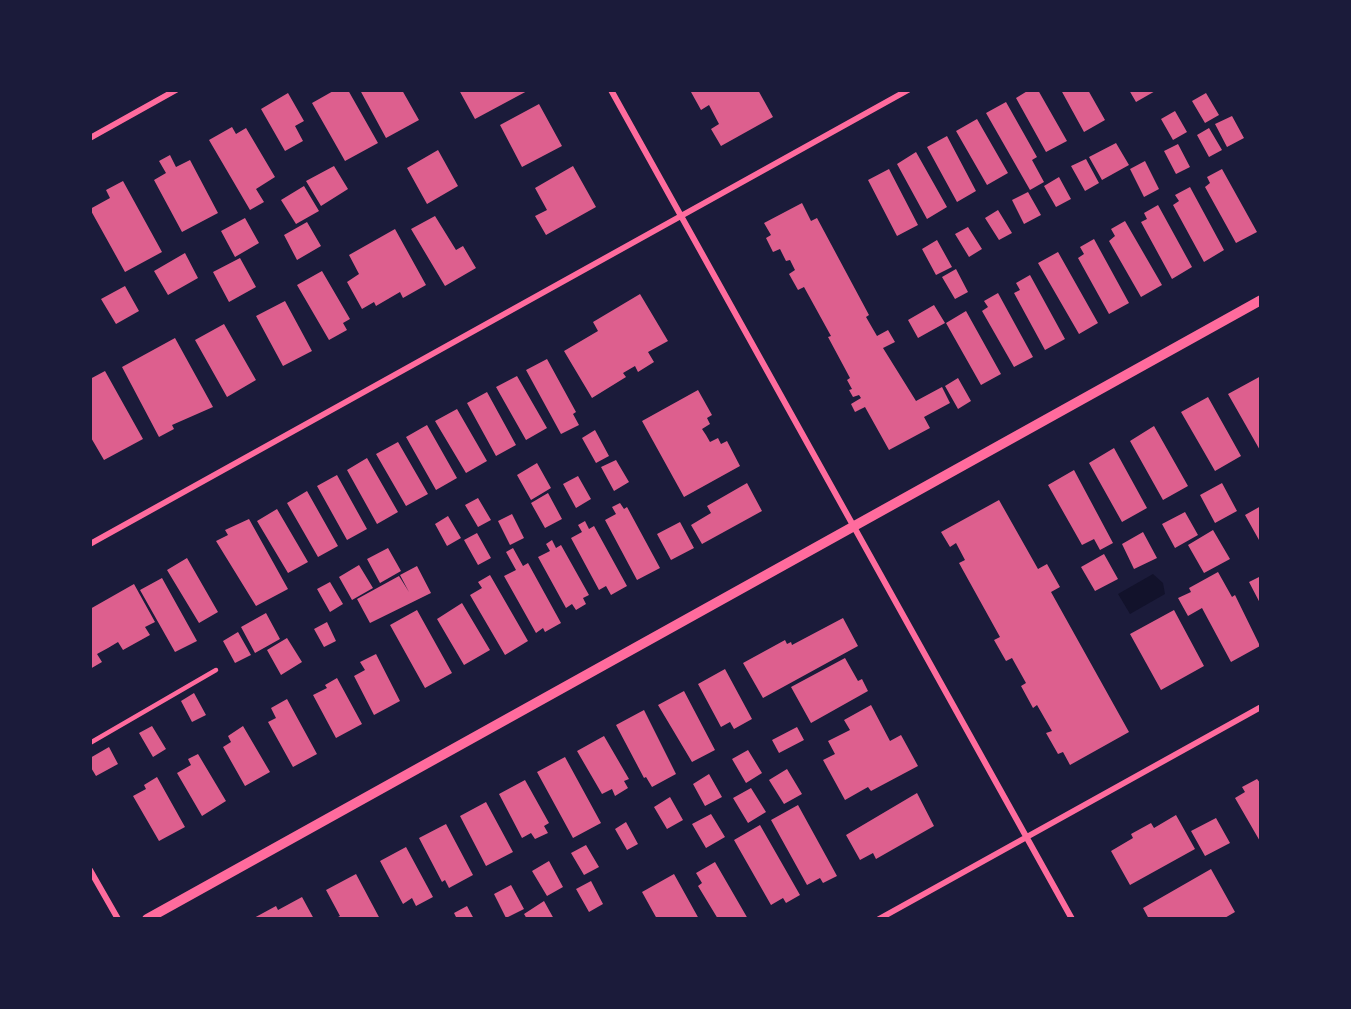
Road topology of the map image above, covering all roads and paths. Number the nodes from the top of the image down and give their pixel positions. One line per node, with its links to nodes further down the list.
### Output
1 (176, 90): 4 (street)
2 (611, 90): 5 (street)
3 (908, 90): 5 (street)
4 (90, 138)
5 (681, 216): 7 (street); 8 (street)
6 (1261, 300): 7 (street)
7 (854, 527): 12 (street); 15 (street)
8 (90, 544)
9 (216, 670): 11 (lane)
10 (1261, 707): 12 (street)
11 (90, 743)
12 (1026, 837): 16 (street); 17 (street)
13 (90, 870): 14 (street)
14 (118, 919)
15 (147, 919)
16 (879, 919)
17 (1072, 919)

